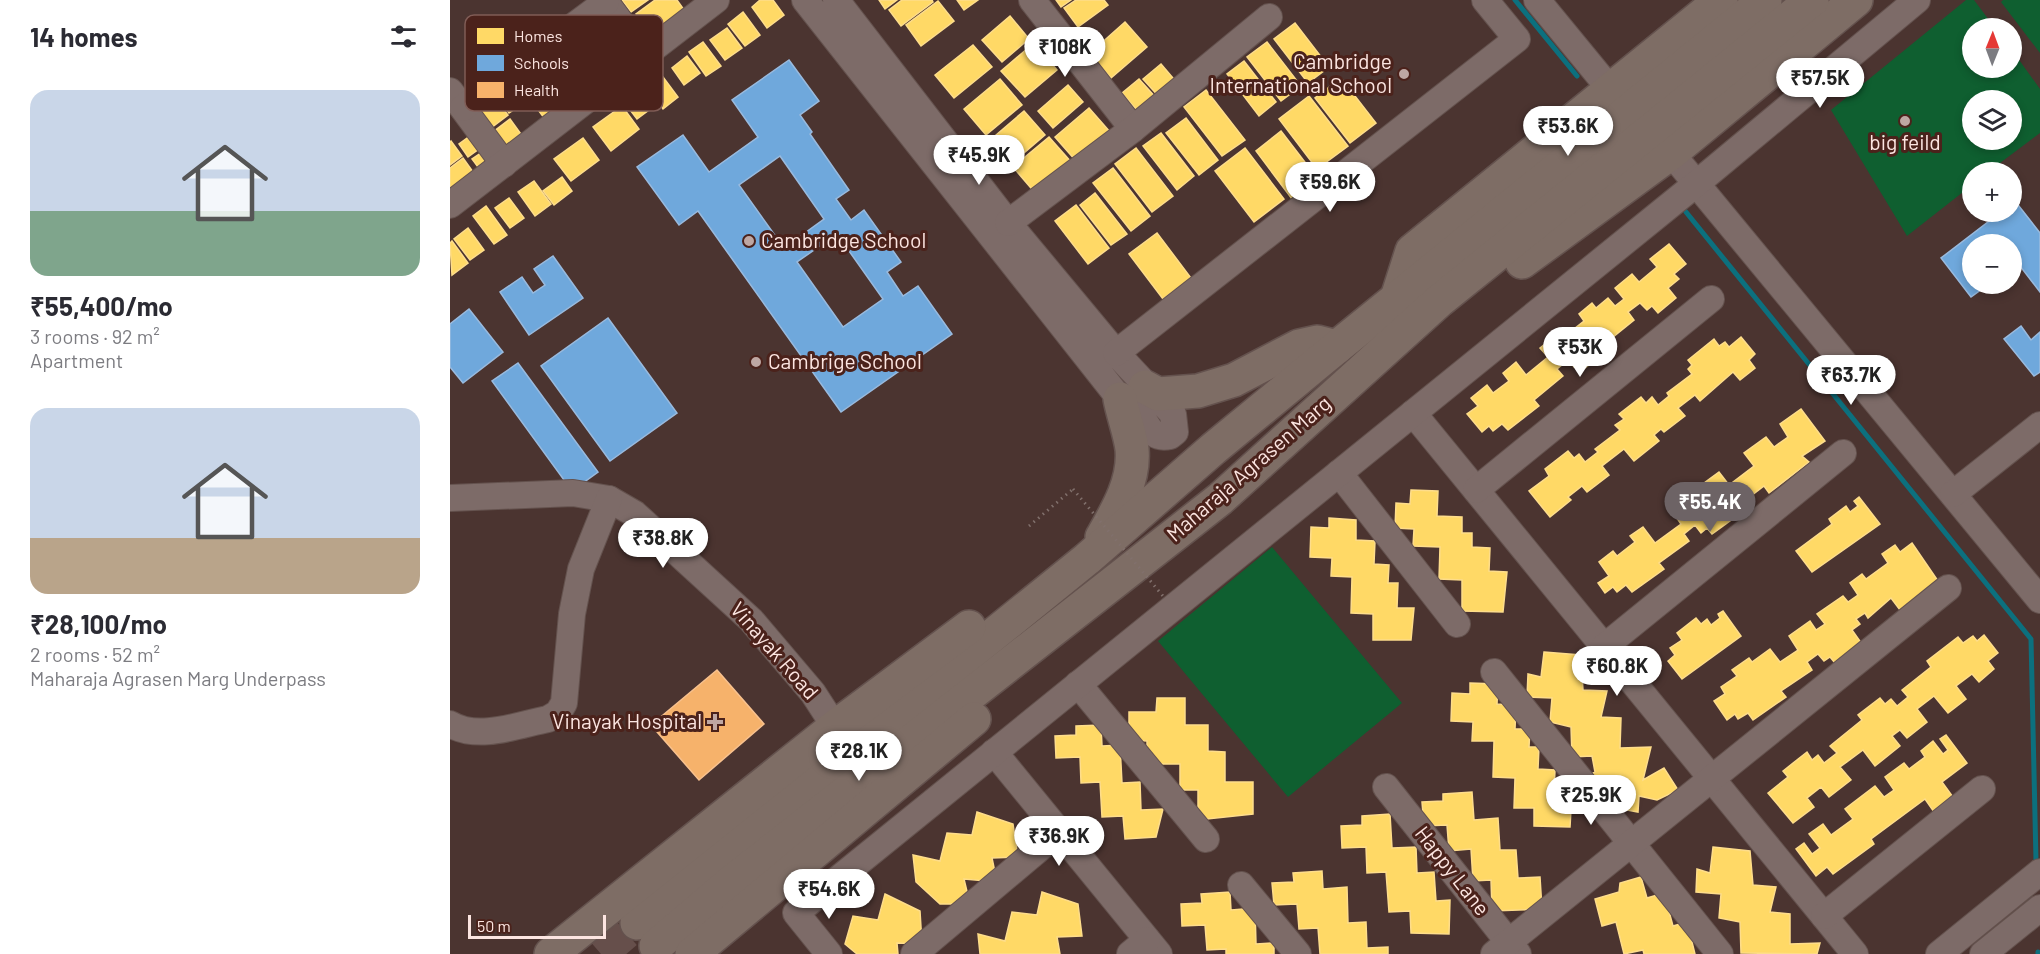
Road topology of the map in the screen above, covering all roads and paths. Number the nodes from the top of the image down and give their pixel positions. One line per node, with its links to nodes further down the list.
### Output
1 (716, 0): 16 (street)
2 (805, 0): 32 (street)
3 (836, 0): 26 (street)
4 (1032, 0): 20 (street)
5 (1485, 0): 31 (street)
6 (1721, 0): 17 (main road)
7 (1765, 0): 25 (main road)
8 (1812, 0): 25 (main road)
9 (1856, 0): 21 (main road)
10 (1917, 0): 23 (street)
11 (605, 1): 13 (street); 14 (street)
12 (1549, 4): 17 (street)
13 (584, 15)
14 (615, 15)
15 (1269, 16): 20 (street)
16 (663, 41)
17 (1610, 89): 28 (main road)
18 (456, 100): 22 (street)
19 (573, 111): 22 (street)
20 (1133, 129): 26 (street)
21 (1671, 153): 23 (street); 29 (main road)
22 (504, 164): 24 (street)
23 (1696, 184): 33 (street); 38 (street)
24 (452, 200)
25 (1523, 216): 28 (main road, Maharaja Agrasen Marg); 29 (main road, Maharaja Agrasen Marg)
26 (1008, 224): 31 (street)
27 (1711, 299): 37 (street)
28 (1396, 301): 30 (main road, Maharaja Agrasen Marg)
29 (1440, 301): 47 (main road, Maharaja Agrasen Marg)
30 (1337, 347): 32 (main road); 42 (main road, Maharaja Agrasen Marg)
31 (1116, 353): 32 (street)
32 (1132, 393): 42 (main road)
33 (1413, 413): 36 (street); 37 (street)
34 (2040, 425): 38 (street)
35 (1844, 453): 48 (street)
36 (1339, 472): 46 (street); 50 (street)
37 (1476, 490): 48 (street)
38 (1953, 494): 45 (street)
39 (450, 498): 40 (street, Vinayak Road)
40 (609, 499): 51 (street); 52 (street, Vinayak Road)
41 (1029, 526): 44 (path, bridge)
42 (1091, 555): 47 (main road, Maharaja Agrasen Marg); 52 (main road)
43 (1948, 588): 54 (street)
44 (1163, 596)
45 (2040, 600)
46 (1457, 624)
47 (1052, 631): 67 (main road)
48 (1604, 647): 54 (street)
49 (1494, 672): 59 (street)
50 (1078, 684): 53 (street); 58 (street)
51 (450, 724)
52 (835, 727): 66 (main road)
53 (994, 752): 57 (street); 68 (street)
54 (1712, 778): 59 (street); 63 (street)
55 (1386, 788): 65 (street, Happy Lane)
56 (1982, 789): 63 (street)
57 (1059, 832): 64 (street); 69 (street)
58 (1206, 839)
59 (1632, 843): 65 (street); 71 (street)
60 (2040, 872): 73 (street)
61 (1241, 885): 70 (street)
62 (2040, 908): 74 (street)
63 (1824, 916): 72 (street)
64 (1145, 949)
65 (1507, 950)
66 (551, 954)
67 (692, 954)
68 (829, 954)
69 (914, 954)
70 (1298, 954)
71 (1720, 954)
72 (1855, 954)
73 (1939, 954)
74 (1983, 954)

